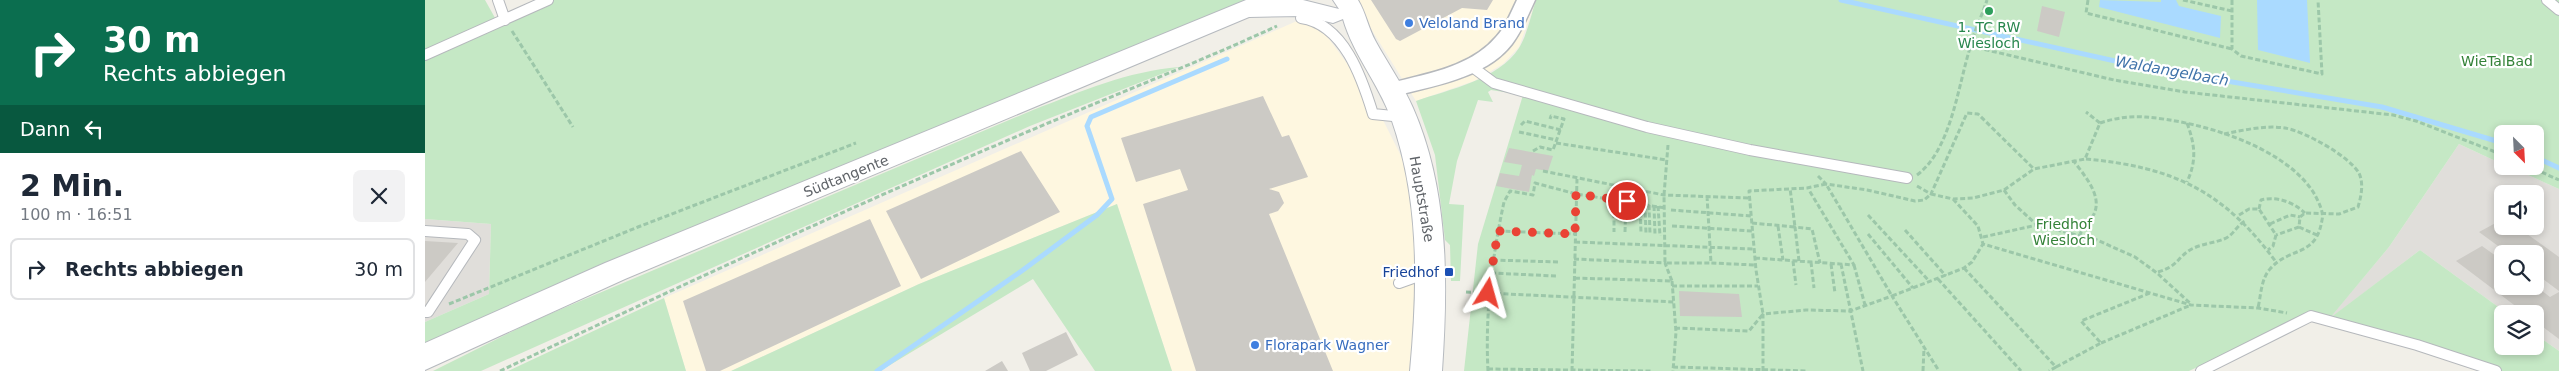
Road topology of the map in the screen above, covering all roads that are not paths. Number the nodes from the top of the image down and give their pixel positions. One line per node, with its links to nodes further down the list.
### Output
1 (499, 0): 9 (lane)
2 (548, 0): 9 (lane)
3 (1526, 0): 11 (street)
4 (2547, 0): 7 (lane)
5 (1258, 5): 6 (main road); 19 (main road, Südtangente)
6 (1334, 5): 12 (main road, Hauptstraße)
7 (2559, 10)
8 (1301, 18): 13 (lane)
9 (505, 20): 10 (lane)
10 (425, 55)
11 (1471, 66): 12 (street); 14 (lane)
12 (1391, 90): 13 (main road, Hauptstraße)
13 (1404, 117): 16 (main road, Hauptstraße)
14 (1907, 178)
15 (425, 231): 18 (lane)
16 (1432, 271): 17 (lane); 20 (main road, Hauptstraße)
17 (1399, 282)
18 (427, 312)
19 (425, 357)
20 (1426, 371)
21 (2201, 371): 22 (lane)
22 (2496, 371)

